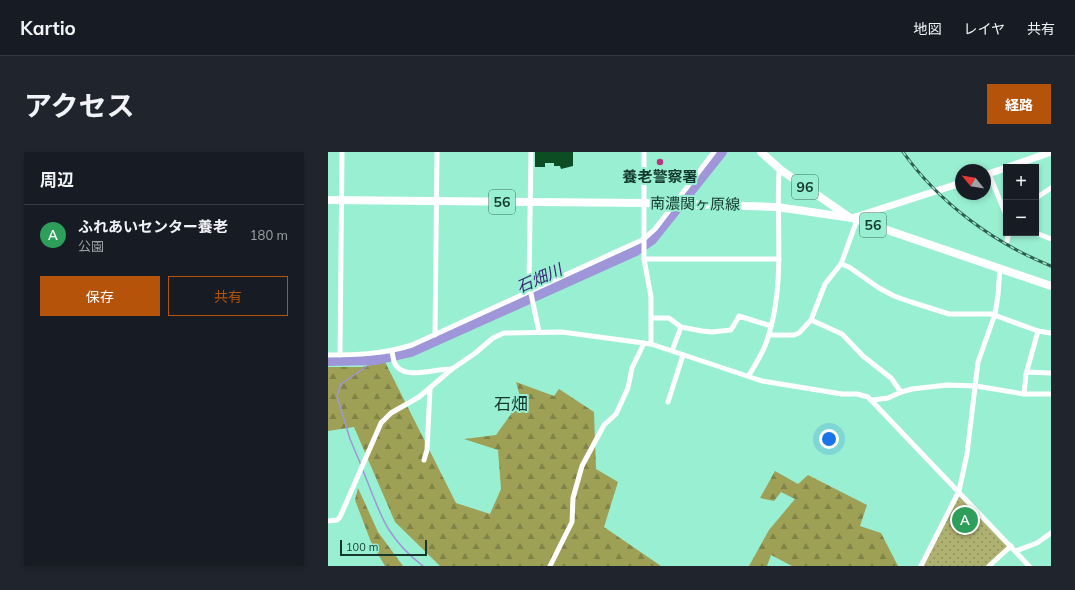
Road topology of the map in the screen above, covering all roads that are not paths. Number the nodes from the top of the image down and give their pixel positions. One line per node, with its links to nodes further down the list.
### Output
1 (342, 152): 17 (street)
2 (437, 152): 18 (street)
3 (531, 152): 19 (street)
4 (644, 152): 20 (street)
5 (714, 152): 21 (street)
6 (761, 152): 10 (main road, 96)
7 (1047, 153): 8 (main road)
8 (1024, 164)
9 (1003, 168): 11 (main road)
10 (781, 170): 22 (street); 24 (main road, 96)
11 (991, 173)
12 (991, 183): 23 (street)
13 (955, 185): 24 (main road)
14 (1051, 188): 15 (street)
15 (1039, 196)
16 (328, 200): 17 (main road, 南濃関ヶ原線 / 56)
17 (342, 200): 18 (main road, 南濃関ヶ原線 / 56); 52 (street)
18 (436, 201): 19 (main road, 南濃関ヶ原線 / 56); 44 (street)
19 (530, 202): 20 (main road, 南濃関ヶ原線 / 56); 35 (street)
20 (644, 203): 21 (main road, 南濃関ヶ原線 / 56); 27 (street)
21 (674, 204): 22 (main road, 南濃関ヶ原線 / 56); 27 (street)
22 (777, 207): 24 (main road, 南濃関ヶ原線 / 56); 31 (street)
23 (1003, 209)
24 (854, 219): 32 (street); 33 (main road, 南濃関ヶ原線 / 56)
25 (1039, 234): 28 (street)
26 (1008, 236): 29 (street)
27 (644, 240): 30 (street); 35 (street)
28 (1051, 240)
29 (1007, 241)
30 (644, 259): 31 (street); 37 (street)
31 (779, 259): 39 (street)
32 (841, 264): 36 (street); 38 (street)
33 (1000, 268): 34 (main road, 南濃関ヶ原線 / 56); 36 (street)
34 (1051, 286)
35 (530, 293): 42 (street); 44 (street)
36 (994, 315): 41 (street); 57 (street)
37 (652, 318): 40 (street); 47 (street)
38 (811, 320): 45 (street); 59 (street)
39 (771, 326): 40 (street); 45 (street)
40 (681, 327): 48 (street)
41 (1038, 331): 43 (street); 54 (street)
42 (539, 332): 46 (street); 53 (street)
43 (1051, 333)
44 (435, 335): 49 (street)
45 (769, 335): 56 (street)
46 (644, 343): 47 (street); 70 (street)
47 (651, 344): 48 (street)
48 (672, 351): 50 (street)
49 (392, 352): 52 (street); 53 (street)
50 (683, 354): 56 (street); 63 (street)
51 (328, 355): 52 (street)
52 (340, 355)
53 (452, 369): 58 (street)
54 (1027, 372): 55 (street); 60 (street)
55 (1051, 373)
56 (749, 375): 62 (street)
57 (976, 386): 59 (street); 60 (street); 65 (street)
58 (430, 389): 64 (street); 66 (street)
59 (901, 392): 62 (street)
60 (1024, 394): 61 (street)
61 (1051, 394)
62 (873, 400): 65 (street)
63 (668, 402)
64 (424, 460)
65 (959, 491): 68 (street); 71 (street)
66 (328, 521)
67 (1051, 533): 69 (street)
68 (1011, 546): 69 (street); 72 (street)
69 (1016, 551): 73 (street)
70 (550, 566)
71 (920, 566)
72 (989, 566)
73 (1030, 566)

